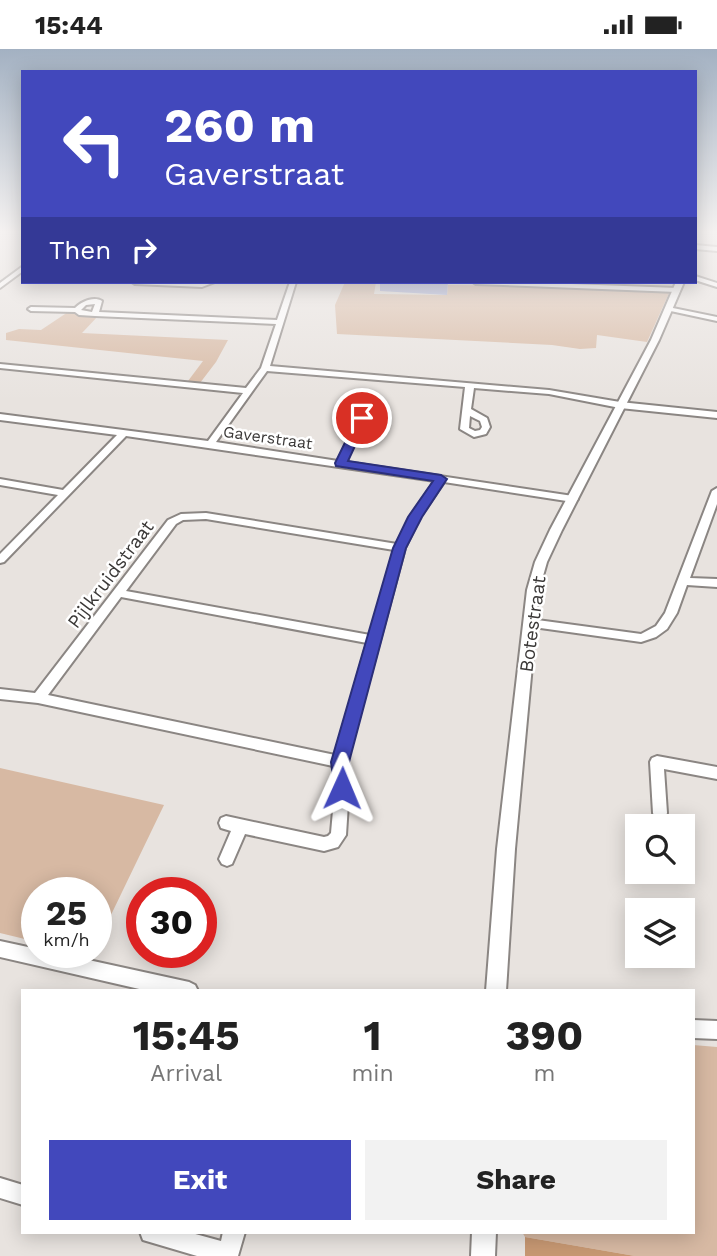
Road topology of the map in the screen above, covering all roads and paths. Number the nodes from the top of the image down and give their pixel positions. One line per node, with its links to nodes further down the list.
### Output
1 (291, 288): 8 (street)
2 (677, 288): 4 (street, Botestraat)
3 (31, 309): 5 (street)
4 (668, 309): 7 (street); 13 (street, Botestraat)
5 (77, 310): 6 (street); 6 (street)
6 (95, 314): 8 (street)
7 (717, 319)
8 (281, 322): 10 (street)
9 (0, 366): 12 (street)
10 (265, 368): 11 (street); 12 (street)
11 (470, 384): 13 (street); 14 (street)
12 (249, 391): 19 (street)
13 (620, 405): 15 (street); 25 (street, Botestraat)
14 (468, 411)
15 (717, 415)
16 (0, 417): 17 (street, Gaverstraat)
17 (124, 433): 19 (street, Gaverstraat); 24 (street)
18 (354, 434): 20 (street)
19 (210, 444): 20 (street, Gaverstraat)
20 (341, 463): 21 (street, Gaverstraat)
21 (441, 479): 25 (street, Gaverstraat); 26 (street)
22 (0, 482): 24 (street)
23 (717, 491): 28 (street)
24 (66, 493): 27 (street)
25 (573, 499): 31 (street, Botestraat)
26 (400, 548): 30 (street, Pijlkruidstraat); 32 (street)
27 (0, 560)
28 (683, 581): 29 (street); 31 (street)
29 (717, 583)
30 (118, 593): 32 (street); 34 (street, Pijlkruidstraat)
31 (530, 623): 41 (street, Botestraat)
32 (372, 640): 35 (street)
33 (0, 695): 34 (street)
34 (37, 698): 35 (street)
35 (340, 762): 38 (street)
36 (717, 773): 37 (street)
37 (660, 813)
38 (227, 859)
39 (0, 949): 40 (street)
40 (180, 989)
41 (496, 989)
42 (695, 1029): 43 (street)
43 (717, 1030)
44 (0, 1188): 45 (street)
45 (21, 1194)
46 (158, 1234): 49 (street)
47 (233, 1234): 49 (street)
48 (484, 1234): 50 (street)
49 (227, 1255)
50 (483, 1256)

